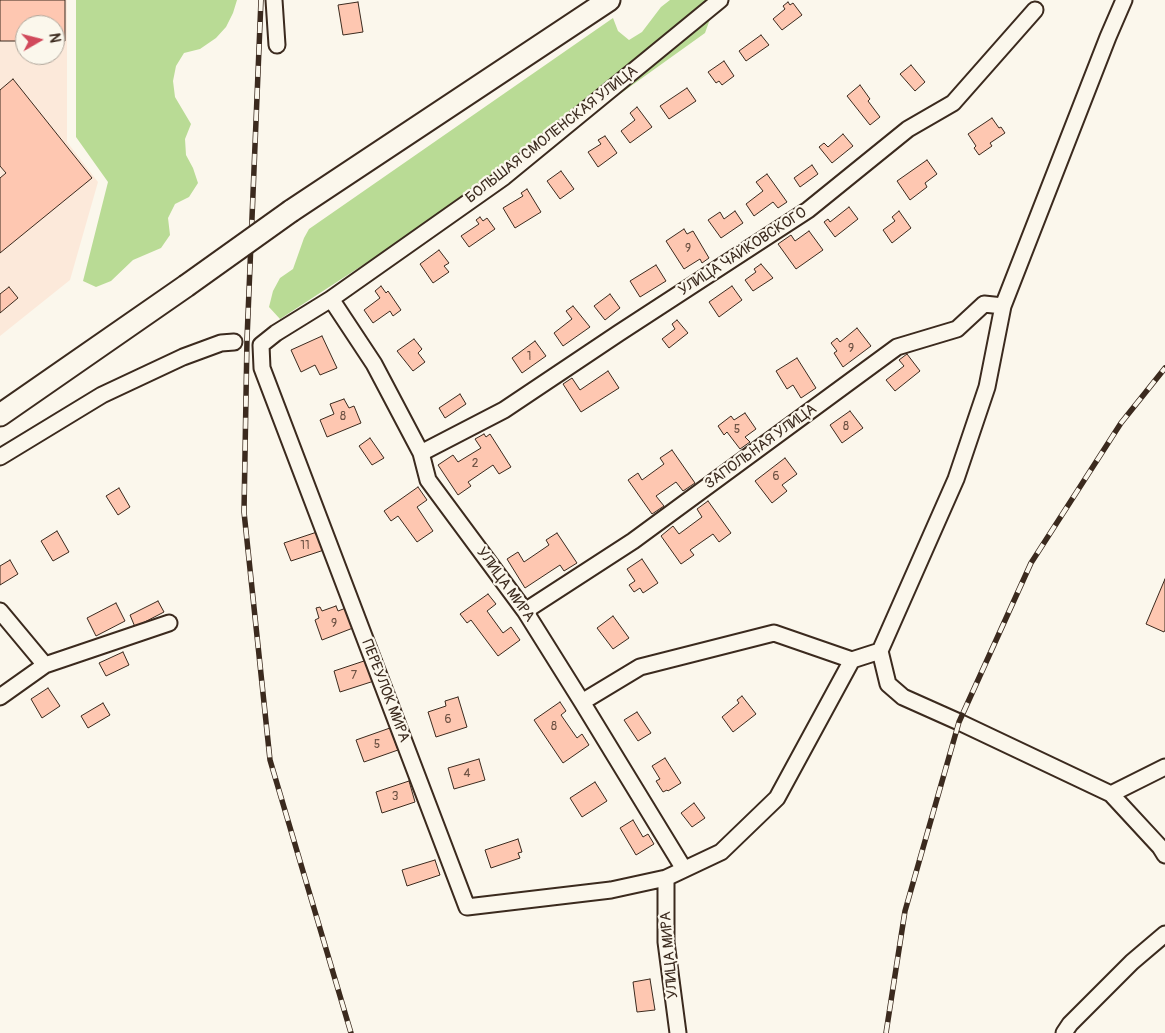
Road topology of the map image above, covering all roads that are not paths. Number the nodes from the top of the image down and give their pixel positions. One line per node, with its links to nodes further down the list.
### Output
1 (274, 0): 6 (street)
2 (609, 0): 10 (main road, bridge)
3 (720, 0): 7 (street, БОЛЬШАЯ СМОЛЕНСКАЯ УЛИЦА)
4 (1124, 0): 8 (street)
5 (1035, 10): 11 (street, УЛИЦА ЧАЙКОВСКОГО)
6 (277, 45)
7 (331, 299): 11 (street, УЛИЦА МИРА); 25 (street, ПЕРЕУЛОК МИРА)
8 (1004, 306): 14 (street, ЗАПОЛЬНАЯ УЛИЦА); 16 (street)
9 (234, 342): 12 (street)
10 (0, 416)
11 (420, 453): 14 (street, УЛИЦА МИРА)
12 (0, 457)
13 (0, 611): 18 (street)
14 (525, 611): 20 (street, УЛИЦА МИРА)
15 (169, 623): 18 (street)
16 (880, 651): 17 (street); 22 (street)
17 (852, 660): 20 (street); 24 (street, ПЕРЕУЛОК МИРА)
18 (46, 665): 19 (street)
19 (0, 697)
20 (582, 702): 24 (street, УЛИЦА МИРА)
21 (1165, 766): 22 (street)
22 (1111, 794): 23 (street)
23 (1165, 856)
24 (684, 869): 25 (street, ПЕРЕУЛОК МИРА)
25 (666, 878): 27 (street, УЛИЦА МИРА)
26 (1165, 934): 28 (street)
27 (678, 1033)
28 (1064, 1033)

